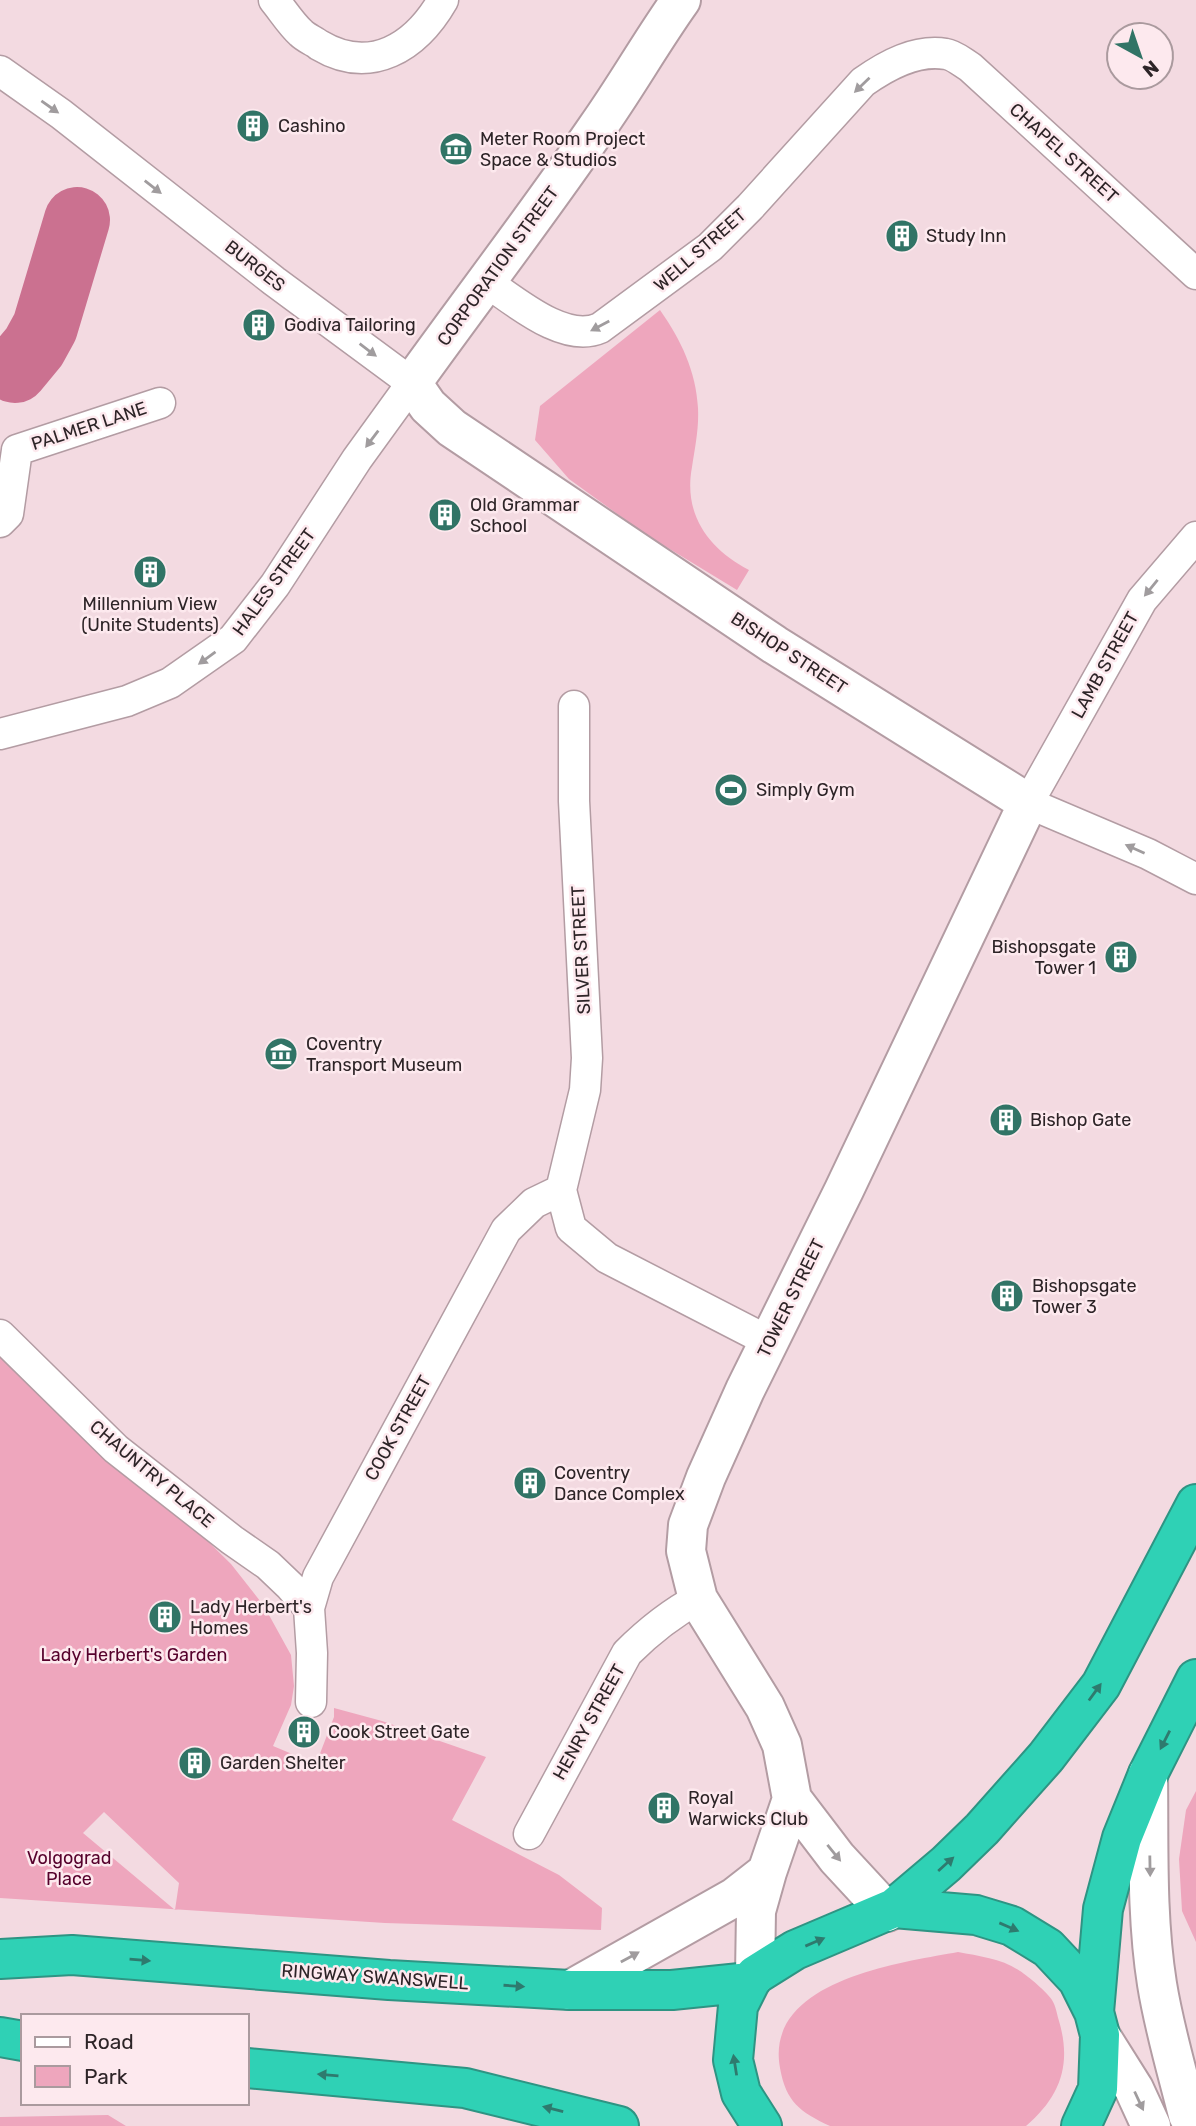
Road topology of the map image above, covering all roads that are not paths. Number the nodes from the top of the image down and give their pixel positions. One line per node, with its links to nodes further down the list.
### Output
1 (274, 0): 2 (street)
2 (443, 0)
3 (681, 0): 7 (street, CORPORATION STREET)
4 (704, 0): 7 (street, CORPORATION STREET)
5 (921, 54): 8 (street, CHAPEL STREET); 9 (street, WELL STREET, one-way to 9)
6 (3, 80): 10 (street, BURGES, one-way to 10)
7 (631, 80): 9 (street, CORPORATION STREET)
8 (1196, 274)
9 (485, 281): 10 (street, CORPORATION STREET)
10 (412, 383): 16 (street, HALES STREET, one-way to 16); 17 (street, BISHOP STREET)
11 (160, 403): 12 (street, PALMER LANE)
12 (9, 444): 13 (street, PALMER LANE)
13 (0, 522)
14 (1196, 537): 17 (street, LAMB STREET, one-way to 17)
15 (574, 706): 19 (street, SILVER STREET)
16 (0, 734)
17 (1028, 803): 18 (street, BISHOP STREET, one-way to 17); 21 (street, TOWER STREET)
18 (1196, 879)
19 (561, 1190): 21 (street); 24 (street, COOK STREET)
20 (0, 1335): 24 (street, CHAUNTRY PLACE)
21 (770, 1342): 23 (street, TOWER STREET)
22 (1196, 1504): 31 (highway, one-way to 22)
23 (698, 1599): 28 (street, TOWER STREET); 29 (street, HENRY STREET)
24 (309, 1608): 26 (street, COOK STREET)
25 (1196, 1679): 27 (highway, one-way to 27)
26 (311, 1702)
27 (1147, 1774): 37 (highway); 47 (street, one-way to 47)
28 (792, 1799): 30 (street, TOWER STREET); 31 (street, TOWER STREET, one-way to 31)
29 (529, 1834)
30 (767, 1872): 35 (street, TOWER STREET); 36 (street, one-way to 30)
31 (891, 1910): 35 (highway, one-way to 31); 37 (highway, one-way to 37)
32 (0, 1943): 33 (highway)
33 (72, 1955): 34 (highway, RINGWAY SWANSWELL); 36 (highway, RINGWAY SWANSWELL, one-way to 36)
34 (0, 1959)
35 (753, 1978): 36 (highway, RINGWAY SWANSWELL); 44 (highway, one-way to 35)
36 (570, 1990)
37 (1097, 2024): 45 (highway); 46 (street, one-way to 46)
38 (0, 2037): 39 (highway)
39 (21, 2041)
40 (21, 2058): 41 (highway)
41 (0, 2059)
42 (248, 2068): 43 (highway, one-way to 42)
43 (619, 2126)
44 (762, 2126)
45 (1082, 2126)
46 (1151, 2126)
47 (1194, 2126)

